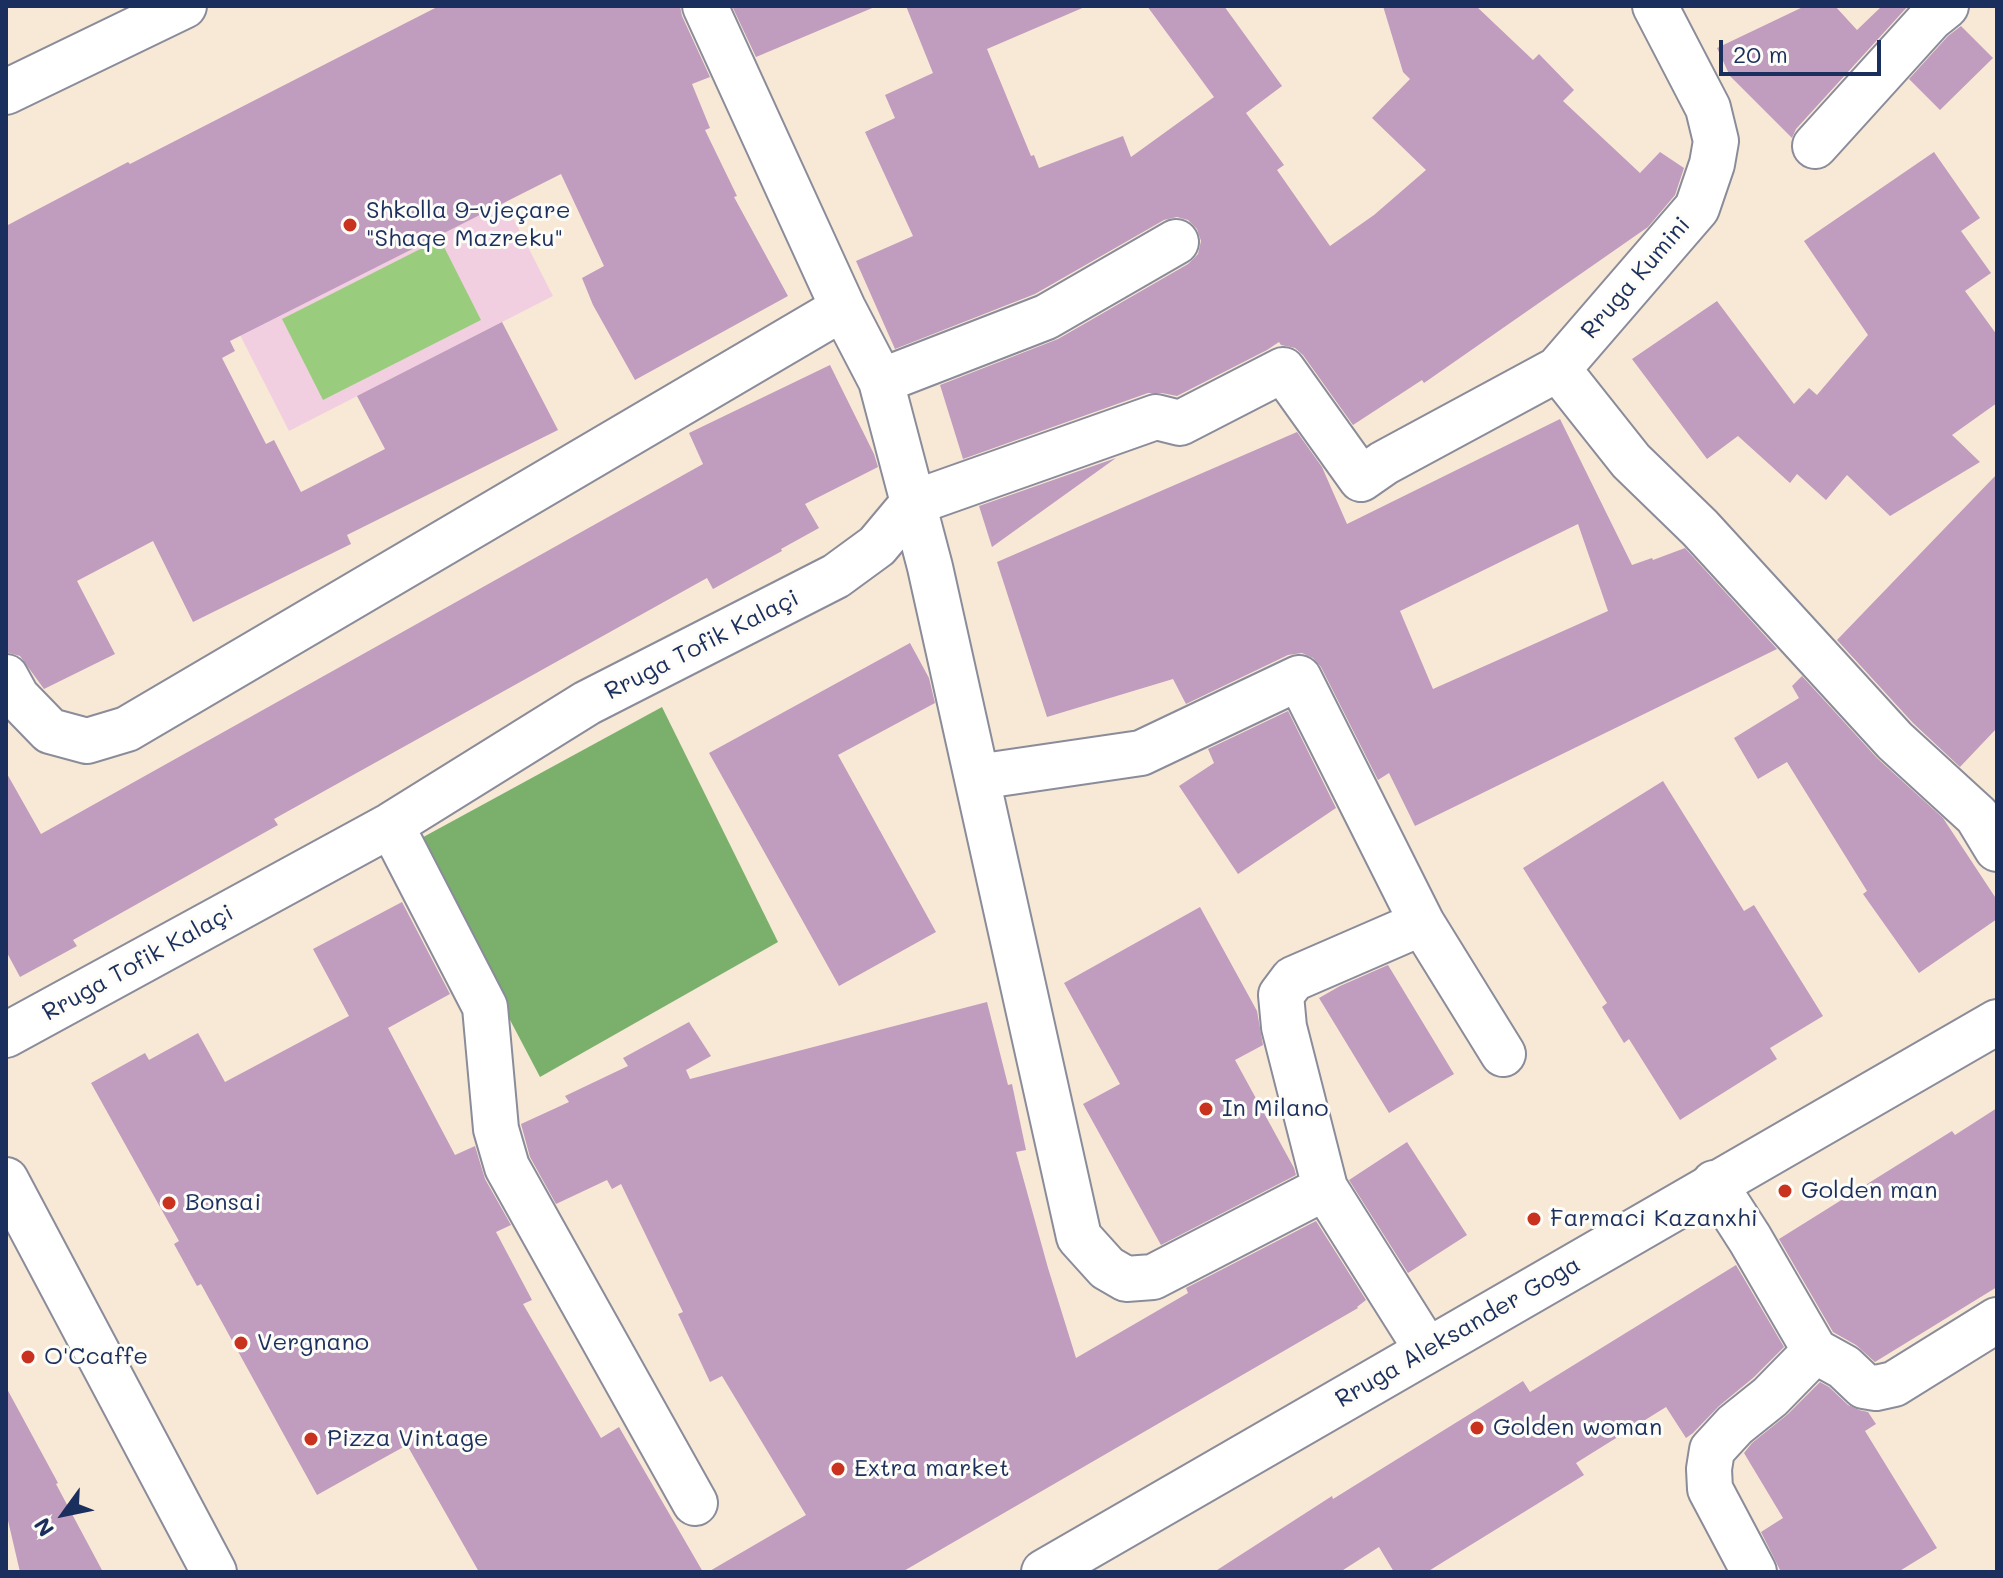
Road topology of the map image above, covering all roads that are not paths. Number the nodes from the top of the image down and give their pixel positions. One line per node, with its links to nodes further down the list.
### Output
1 (184, 6): 5 (street)
2 (705, 6): 8 (street)
3 (1655, 6): 9 (street, Rruga Kumini)
4 (1946, 6): 6 (street)
5 (6, 92)
6 (1815, 146)
7 (1176, 242): 10 (street)
8 (843, 308): 10 (street); 12 (street)
9 (1558, 369): 11 (street); 15 (street)
10 (881, 381): 11 (street)
11 (913, 503): 13 (street); 14 (street, Rruga Tofik Kalaçi)
12 (6, 677)
13 (977, 777): 16 (street); 22 (street)
14 (391, 825): 18 (street, Rruga Tofik Kalaçi); 26 (street)
15 (1997, 849)
16 (1422, 923): 19 (street); 22 (street)
17 (1997, 1022): 21 (street, Rruga Aleksander Goga)
18 (6, 1035)
19 (1503, 1054)
20 (6, 1180): 27 (street)
21 (1714, 1183): 24 (street, Rruga Aleksander Goga); 25 (street)
22 (1325, 1188): 24 (street)
23 (1997, 1320): 25 (street)
24 (1427, 1350): 28 (street, Rruga Aleksander Goga)
25 (1815, 1351): 29 (street)
26 (695, 1503)
27 (214, 1572)
28 (1044, 1572)
29 (1754, 1572)

